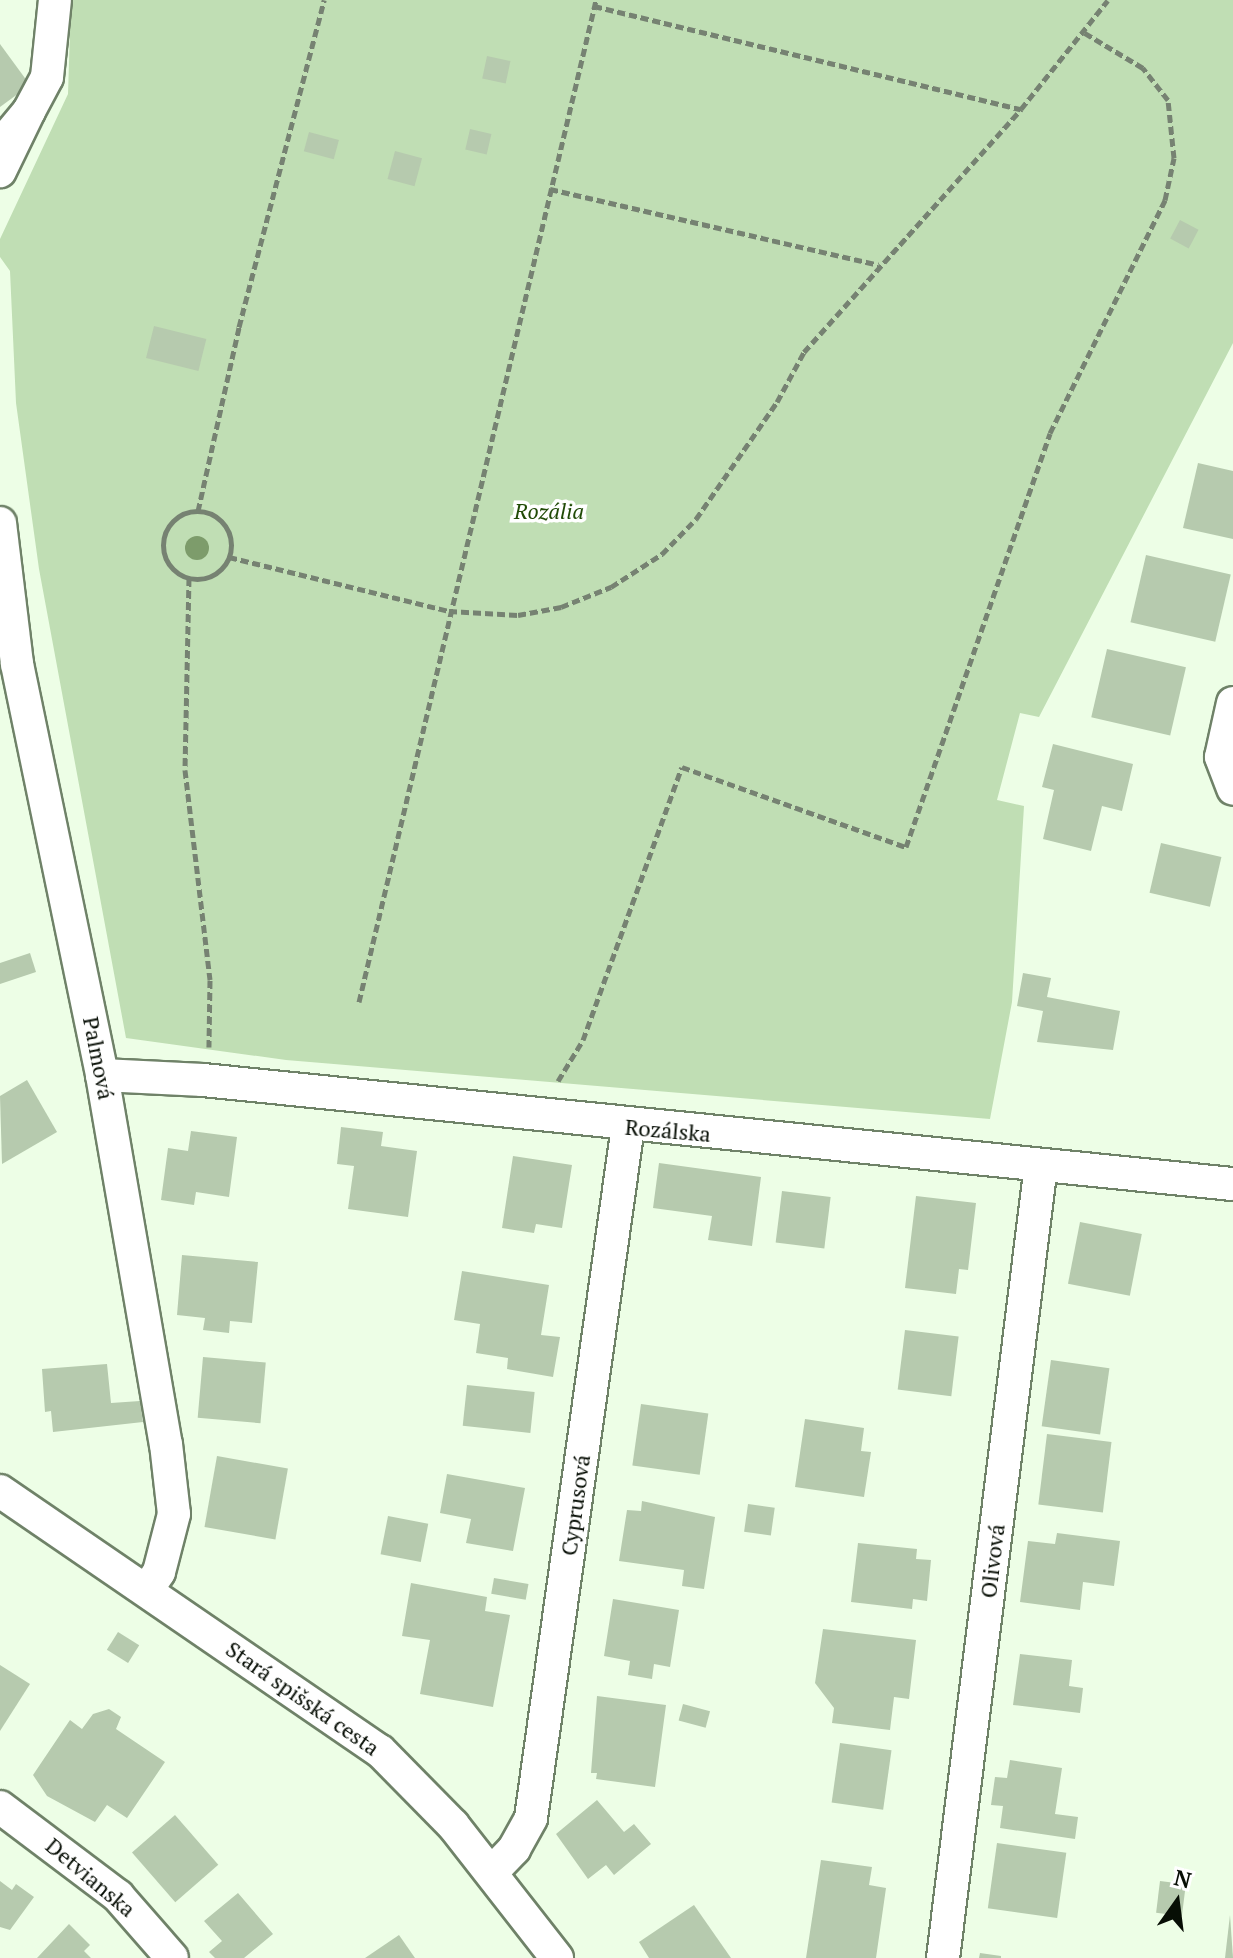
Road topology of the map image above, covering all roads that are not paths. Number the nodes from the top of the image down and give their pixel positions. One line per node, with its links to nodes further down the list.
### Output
1 (55, 0): 2 (street)
2 (29, 111): 3 (street); 4 (street)
3 (0, 146)
4 (0, 171)
5 (0, 523): 6 (street, Palmová)
6 (8, 670): 9 (street, Palmová)
7 (1233, 703): 8 (street)
8 (1233, 789)
9 (102, 1075): 10 (street, Rozálska); 14 (street, Palmová)
10 (628, 1126): 11 (street, Rozálska); 16 (street, Cyprusová)
11 (1041, 1165): 12 (street, Rozálska); 19 (street, Olivová)
12 (1233, 1184)
13 (0, 1491): 14 (street, Stará spišská cesta)
14 (147, 1590): 16 (street, Stará spišská cesta)
15 (0, 1807): 17 (street, Detvianska)
16 (492, 1872): 18 (street, Stará spišská cesta)
17 (172, 1958)
18 (557, 1958)
19 (943, 1958)

